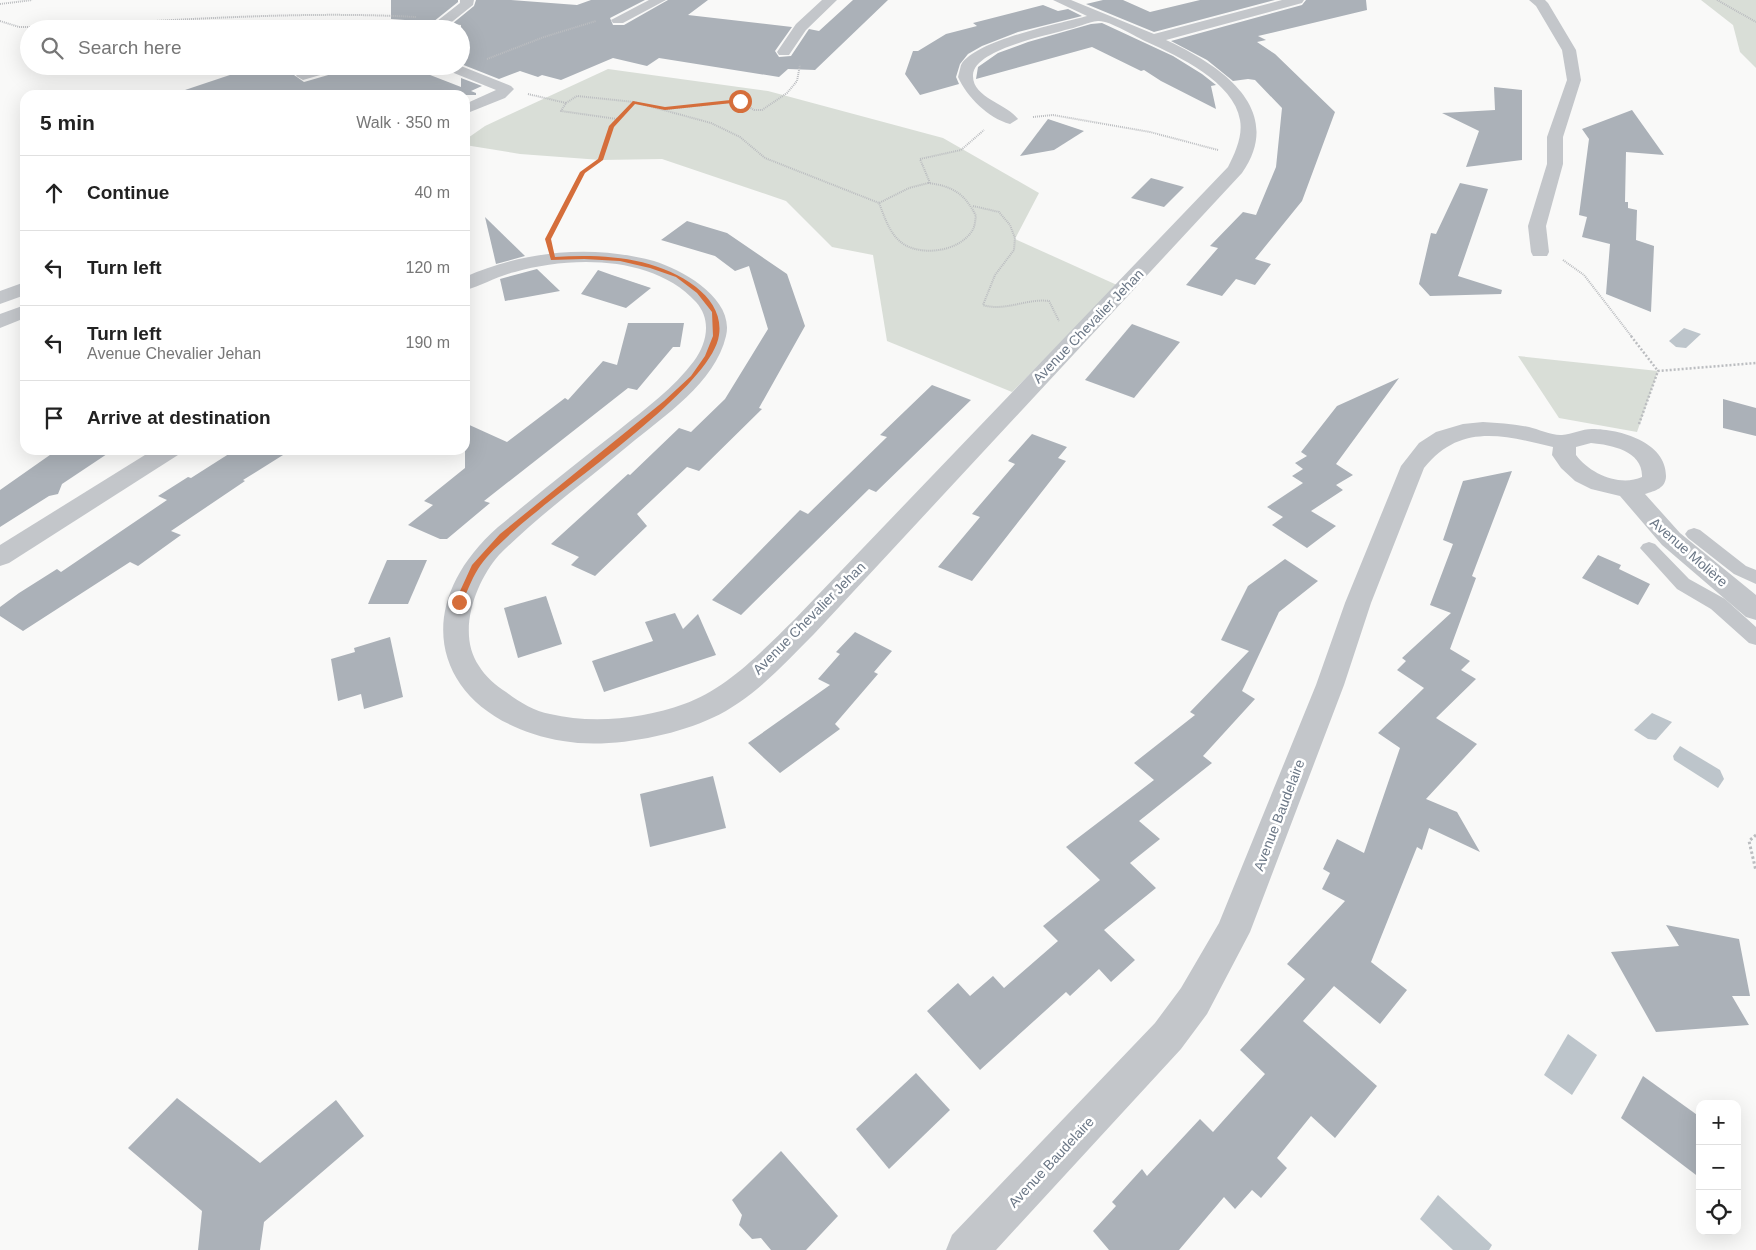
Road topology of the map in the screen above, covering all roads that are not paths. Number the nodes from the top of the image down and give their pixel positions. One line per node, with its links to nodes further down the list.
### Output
1 (467, 0): 8 (street)
2 (659, 0): 9 (street)
3 (830, 0): 13 (street)
4 (1060, 0): 7 (street, Avenue Chevalier Jehan)
5 (1297, 0): 11 (street)
6 (1528, 3): 12 (street)
7 (1098, 17): 11 (street, Avenue Chevalier Jehan); 18 (street)
8 (447, 20)
9 (618, 20)
10 (1546, 36): 12 (street)
11 (1152, 39): 20 (street, Avenue Chevalier Jehan)
12 (1564, 43): 19 (street)
13 (784, 52)
14 (470, 74): 17 (street)
15 (306, 75): 16 (street)
16 (303, 76)
17 (470, 108)
18 (1010, 119)
19 (1540, 252)
20 (470, 282)
21 (20, 290): 22 (street)
22 (0, 298)
23 (20, 313): 24 (street)
24 (0, 322)
25 (1565, 443): 27 (street); 27 (street); 36 (street, Avenue Baudelaire)
26 (162, 455): 30 (street)
27 (1628, 489): 32 (street, Avenue Molière)
28 (1694, 534): 31 (lane)
29 (1649, 548): 33 (lane)
30 (0, 558)
31 (1756, 579): 32 (lane)
32 (1728, 587): 33 (lane); 34 (street, Avenue Molière)
33 (1700, 593): 35 (lane)
34 (1756, 610)
35 (1756, 638)
36 (967, 1250)

